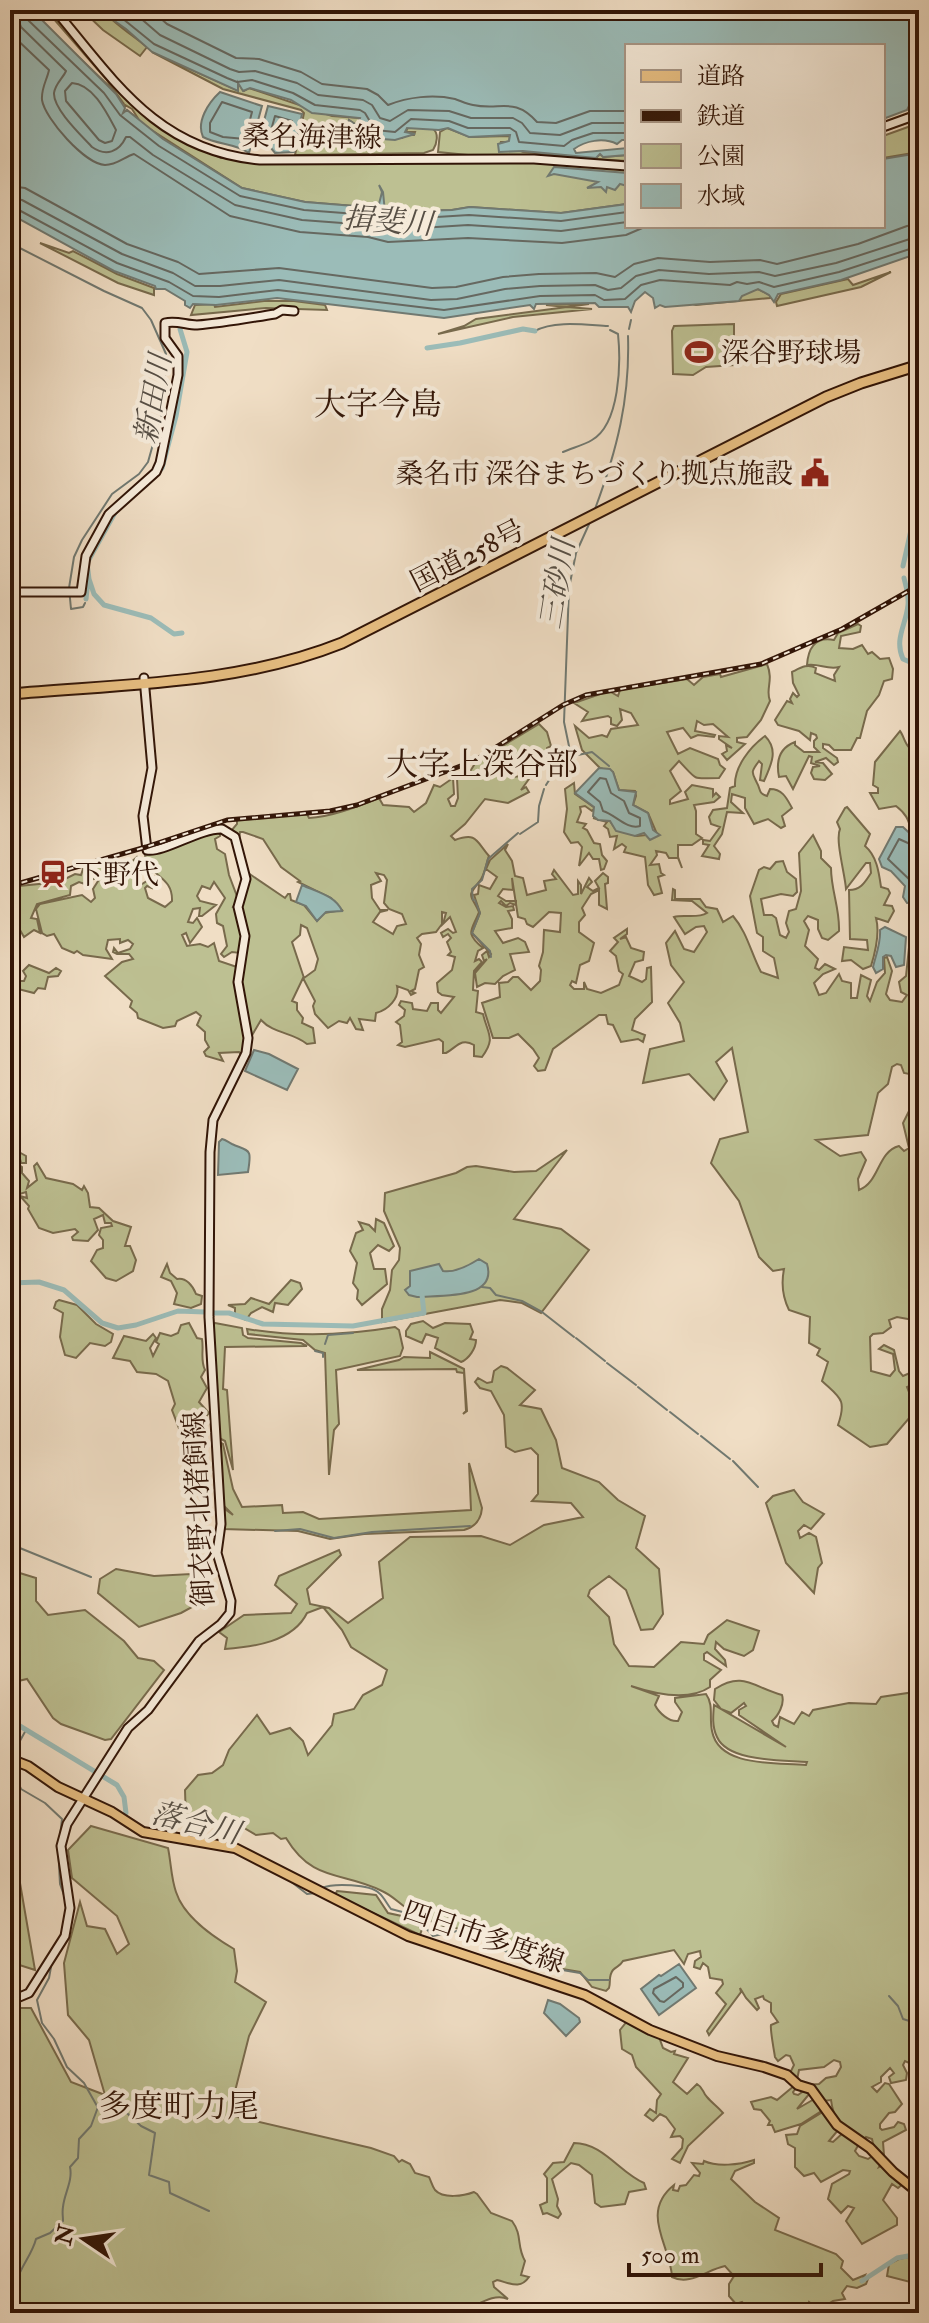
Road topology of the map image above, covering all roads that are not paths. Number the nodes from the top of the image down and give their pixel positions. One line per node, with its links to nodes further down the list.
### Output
1 (55, 10): 4 (main road, 桑名海津線)
2 (919, 114): 3 (main road)
3 (885, 126)
4 (625, 166)
5 (294, 311): 7 (main road)
6 (919, 364): 8 (highway, 国道258号)
7 (10, 592)
8 (145, 680): 9 (highway, 国道258号); 11 (main road, 御衣野北猪飼線)
9 (10, 692)
10 (11, 1760): 11 (main road, 四日市多度線)
11 (84, 1797): 12 (main road, 御衣野北猪飼線); 13 (main road, 四日市多度線)
12 (10, 2001)
13 (919, 2193)

